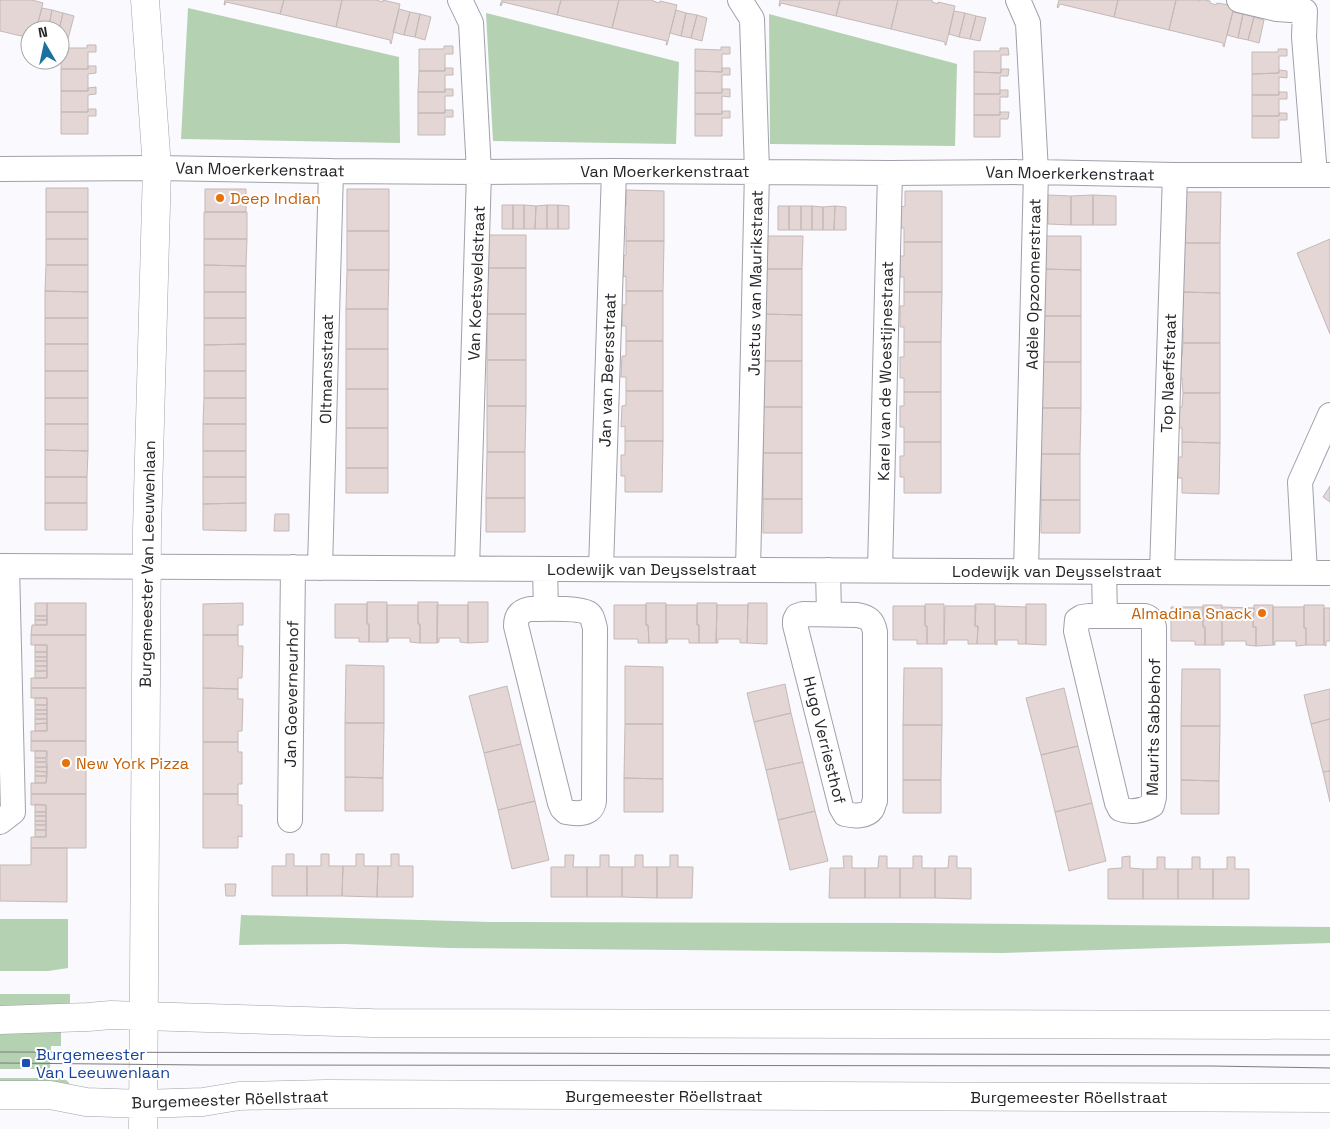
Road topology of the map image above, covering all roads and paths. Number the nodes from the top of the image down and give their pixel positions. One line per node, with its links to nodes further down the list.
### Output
1 (460, 0): 11 (street, Van Koetsveldstraat)
2 (740, 0): 10 (street, Justus van Maurikstraat)
3 (1018, 0): 13 (street, Adèle Opzoomerstraat)
4 (1239, 0): 15 (street)
5 (140, 1): 6 (street, Burgemeester Van Leeuwenlaan)
6 (157, 168): 7 (street, Van Moerkerkenstraat); 9 (street, Van Moerkerkenstraat); 18 (street, Burgemeester Van Leeuwenlaan)
7 (0, 169)
8 (614, 170): 10 (street, Van Moerkerkenstraat); 11 (street, Van Moerkerkenstraat); 23 (street, Jan van Beersstraat)
9 (331, 171): 11 (street, Van Moerkerkenstraat); 20 (street, Oltmansstraat)
10 (758, 171): 12 (street, Van Moerkerkenstraat); 24 (street, Justus van Maurikstraat)
11 (479, 172): 21 (street, Van Koetsveldstraat)
12 (890, 172): 13 (street, Van Moerkerkenstraat); 26 (street, Karel van de Woestijnestraat)
13 (1036, 172): 14 (street, Van Moerkerkenstraat); 27 (street, Adèle Opzoomerstraat)
14 (1175, 175): 15 (street, Van Moerkerkenstraat); 29 (street, Top Naeffstraat)
15 (1323, 175)
16 (1330, 415): 30 (street)
17 (3, 566): 18 (street, Lodewijk van Deysselstraat); 36 (street)
18 (146, 567): 19 (street, Lodewijk van Deysselstraat); 37 (street, Burgemeester Van Leeuwenlaan)
19 (293, 568): 20 (street, Lodewijk van Deysselstraat); 35 (street, Jan Goeverneurhof)
20 (320, 568): 21 (street, Lodewijk van Deysselstraat)
21 (467, 568): 22 (street, Lodewijk van Deysselstraat)
22 (545, 569): 23 (street, Lodewijk van Deysselstraat); 32 (street)
23 (600, 569): 24 (street, Lodewijk van Deysselstraat)
24 (748, 570): 25 (street, Lodewijk van Deysselstraat)
25 (828, 570): 26 (street, Lodewijk van Deysselstraat); 33 (street)
26 (880, 570): 27 (street, Lodewijk van Deysselstraat)
27 (1026, 571): 28 (street, Lodewijk van Deysselstraat)
28 (1104, 572): 29 (street, Lodewijk van Deysselstraat); 34 (street)
29 (1162, 572): 30 (street, Lodewijk van Deysselstraat)
30 (1305, 573): 31 (street, Lodewijk van Deysselstraat)
31 (1330, 573)
32 (546, 609): 32 (street)
33 (829, 614): 33 (street, Hugo Verriesthof)
34 (1105, 616): 34 (street, Maurits Sabbehof)
35 (290, 820)
36 (0, 822)
37 (144, 1015): 38 (street); 39 (street); 42 (street, Burgemeester Van Leeuwenlaan)
38 (0, 1020)
39 (1330, 1025)
40 (0, 1095): 42 (street, Burgemeester Röellstraat)
41 (1330, 1098): 42 (street, Burgemeester Röellstraat)
42 (143, 1116)

